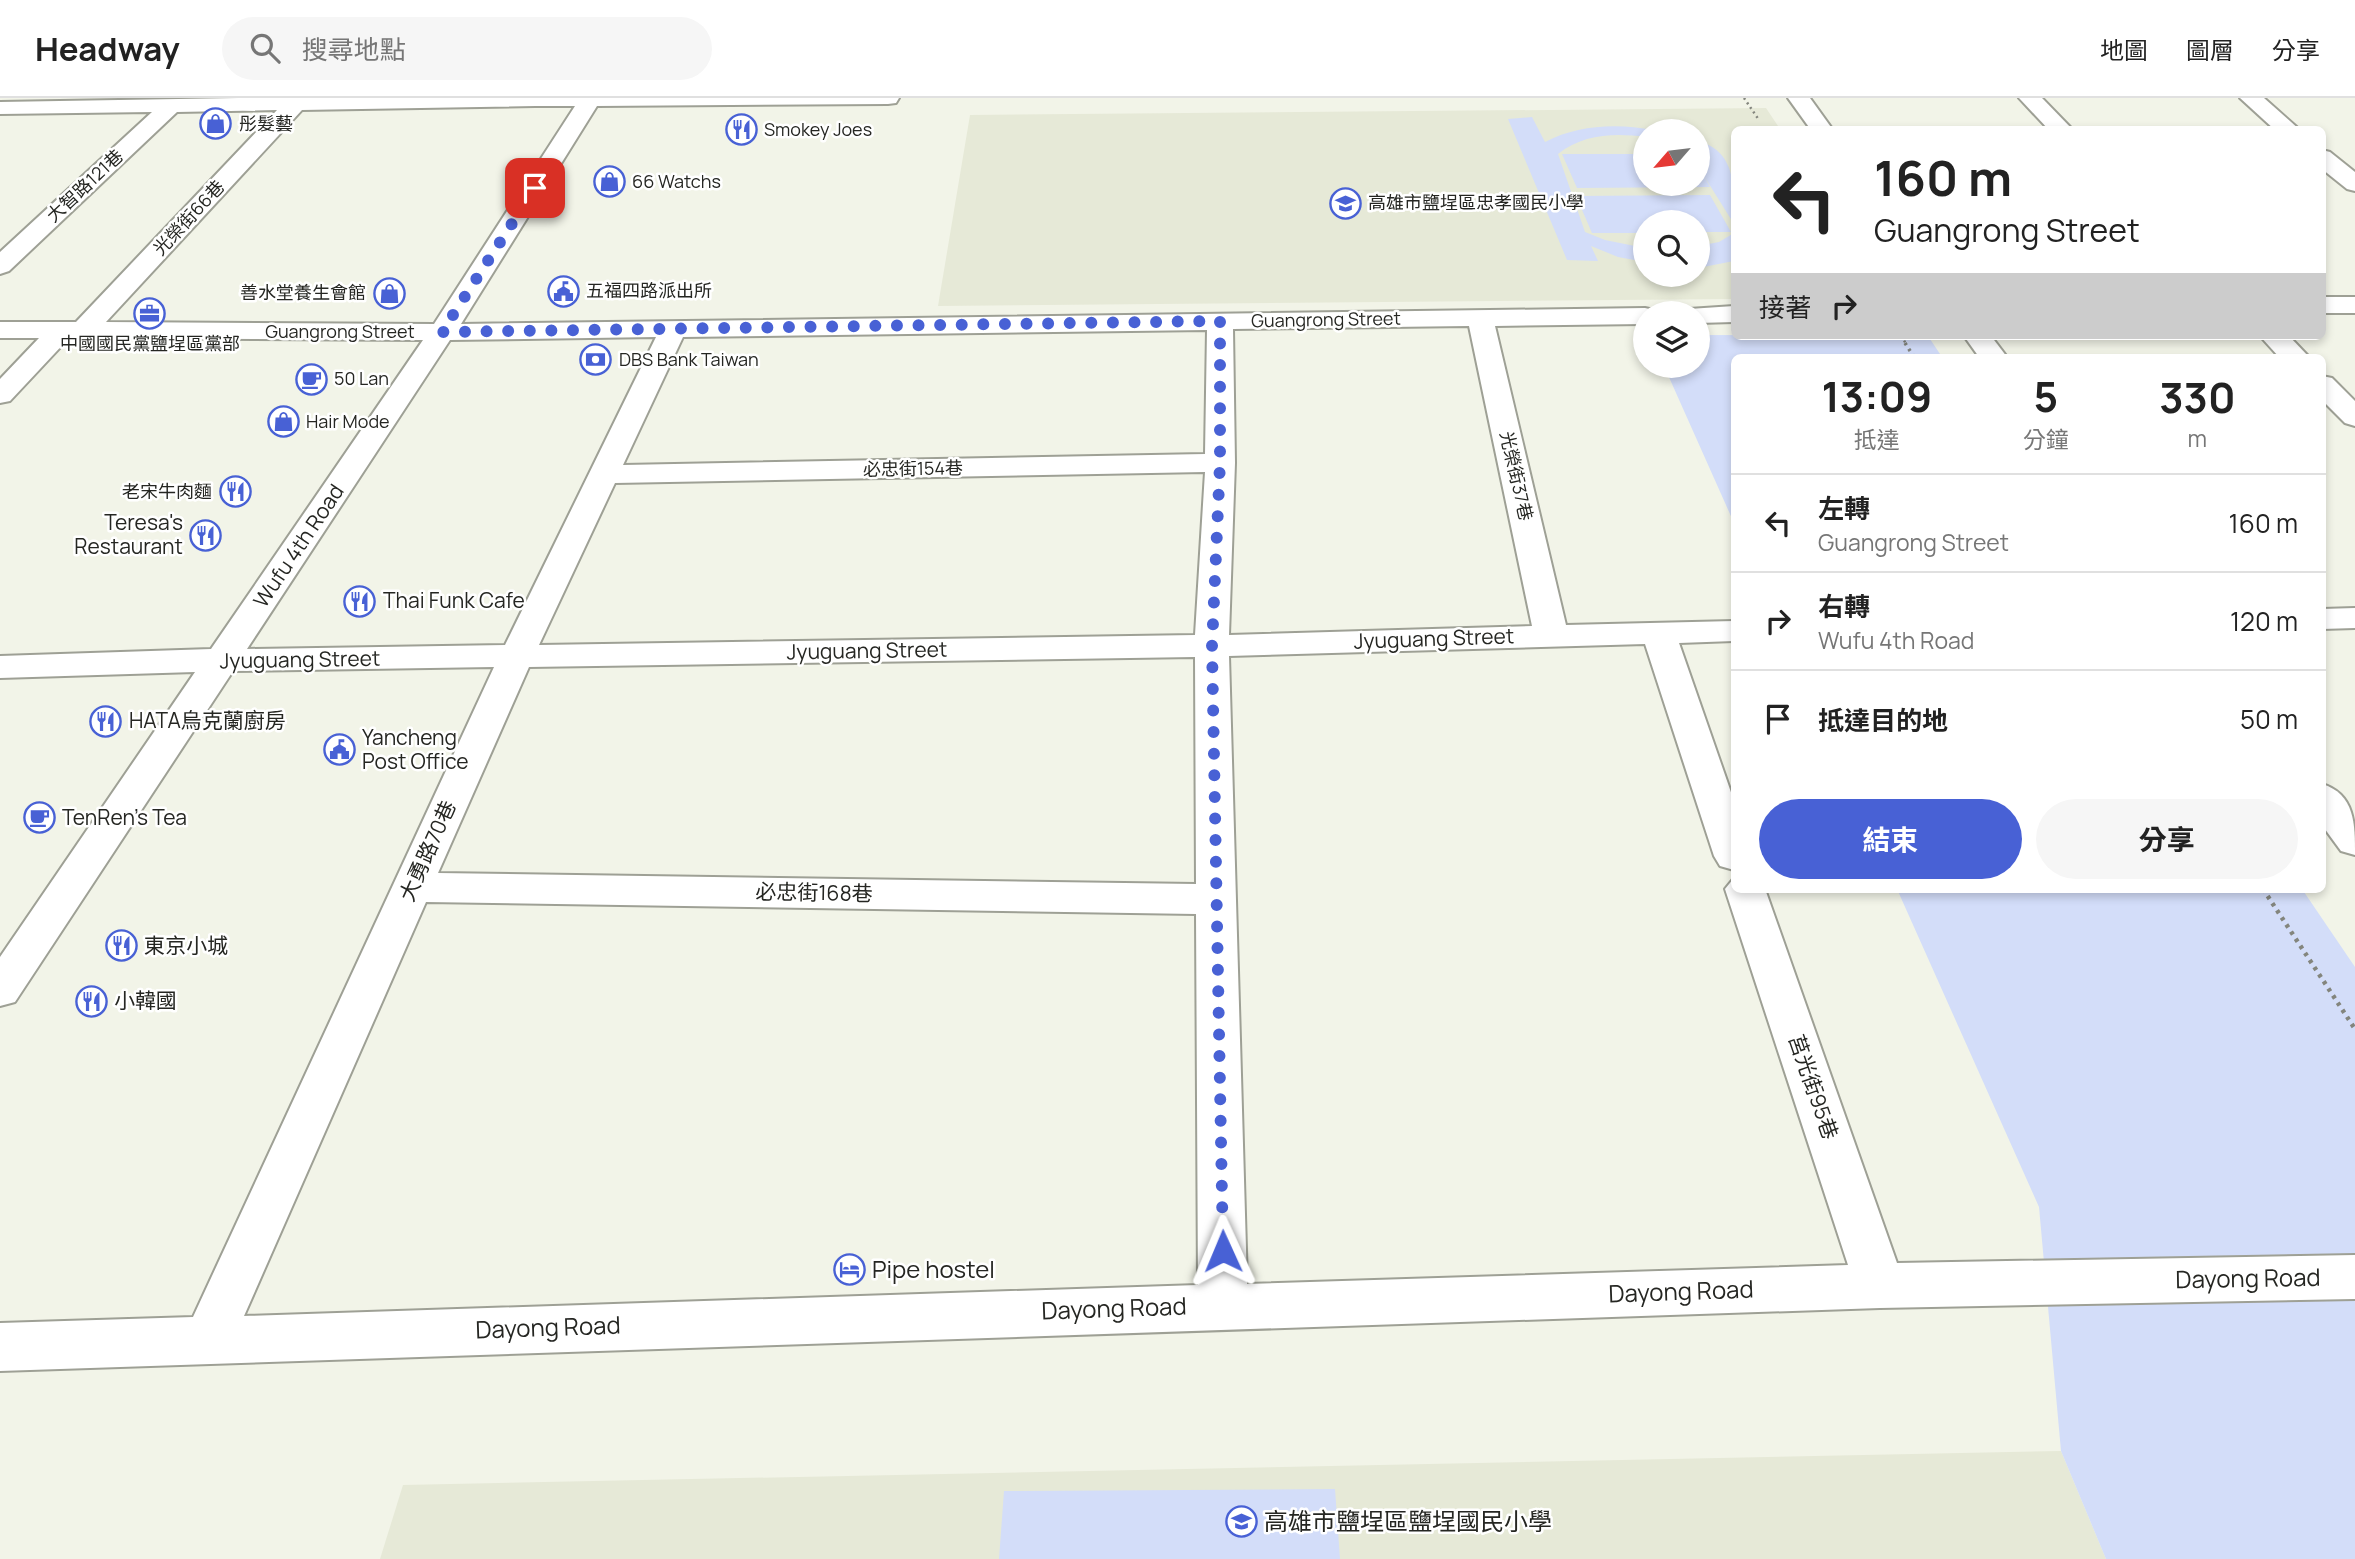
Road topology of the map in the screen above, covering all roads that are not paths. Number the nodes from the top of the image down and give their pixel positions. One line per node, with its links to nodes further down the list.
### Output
1 (888, 98): 5 (street)
2 (1799, 98): 10 (street)
3 (2030, 98): 11 (street)
4 (2252, 98): 12 (street)
5 (591, 99): 6 (street); 26 (street, Wufu 4th Road)
6 (298, 101): 8 (street); 25 (street, 光榮街66巷)
7 (28, 103): 8 (street); 9 (street)
8 (170, 106): 15 (street, 大智路121巷)
9 (0, 108)
10 (1819, 126)
11 (2058, 126)
12 (2284, 126)
13 (2326, 160): 14 (street)
14 (2355, 184)
15 (0, 266)
16 (2326, 305): 17 (street)
17 (2355, 305)
18 (1731, 314): 19 (street)
19 (1710, 315)
20 (1633, 316): 21 (street, Guangrong Street)
21 (1480, 318): 22 (street, Guangrong Street); 40 (street, 光榮街37巷)
22 (1220, 321): 23 (street, Guangrong Street); 34 (street)
23 (673, 328): 26 (street, Guangrong Street); 35 (street, 大勇路70巷)
24 (0, 330): 25 (street, Guangrong Street)
25 (72, 331): 26 (street, Guangrong Street); 32 (street, 光榮街66巷)
26 (442, 332): 43 (street, Wufu 4th Road)
27 (1980, 340): 29 (street)
28 (2277, 340): 30 (street)
29 (1991, 354)
30 (2292, 354)
31 (2326, 388): 33 (street)
32 (0, 395)
33 (2355, 417)
34 (1220, 463): 35 (street, 必忠街154巷); 41 (street)
35 (605, 474): 42 (street, 大勇路70巷)
36 (2355, 618): 37 (street)
37 (2326, 619)
38 (1731, 631): 39 (street, Jyuguang Street)
39 (1658, 632): 40 (street, Jyuguang Street); 47 (street)
40 (1551, 635): 41 (street, Jyuguang Street)
41 (1212, 646): 42 (street, Jyuguang Street); 50 (street)
42 (516, 657): 43 (street, Jyuguang Street); 48 (street, 大勇路70巷)
43 (224, 660): 44 (street, Jyuguang Street); 51 (street, Wufu 4th Road)
44 (0, 667)
45 (2326, 802): 46 (street)
46 (2355, 841)
47 (1731, 847)
48 (412, 887): 50 (street, 必忠街168巷); 55 (street, 大勇路70巷)
49 (1746, 893): 53 (street, 莒光街95巷)
50 (1216, 899): 54 (street)
51 (0, 990)
52 (2355, 1277): 53 (street, Dayong Road)
53 (1880, 1286): 54 (street, Dayong Road)
54 (1223, 1305): 55 (street, Dayong Road)
55 (208, 1339): 56 (street, Dayong Road)
56 (0, 1348)

